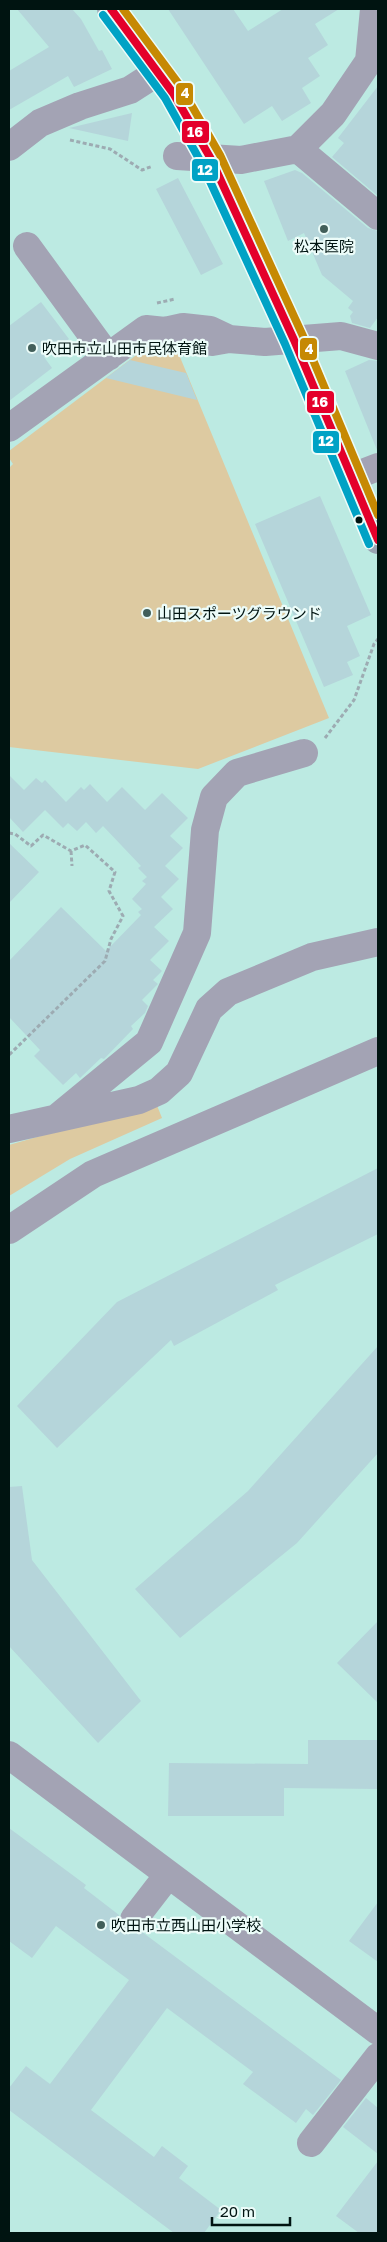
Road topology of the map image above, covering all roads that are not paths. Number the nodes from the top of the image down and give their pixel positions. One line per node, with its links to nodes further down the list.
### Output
1 (111, 9): 4 (main road)
2 (374, 9): 3 (street)
3 (374, 65): 6 (street)
4 (158, 72): 5 (street); 8 (main road)
5 (9, 146)
6 (298, 149): 8 (street); 9 (street)
7 (177, 156): 8 (street)
8 (212, 159): 11 (main road)
9 (378, 216)
10 (27, 246): 13 (street)
11 (294, 340): 12 (street); 13 (street); 16 (main road)
12 (378, 346)
13 (108, 356): 14 (street)
14 (9, 428)
15 (378, 467): 16 (street)
16 (352, 477): 17 (main road)
17 (378, 540)
18 (304, 753): 21 (street)
19 (378, 942): 21 (street)
20 (378, 1051): 23 (street)
21 (59, 1116): 22 (street)
22 (9, 1129)
23 (9, 1230)
24 (9, 1755): 25 (street)
25 (168, 1875): 26 (street); 27 (street)
26 (134, 1919)
27 (378, 2031)
28 (378, 2058): 29 (street)
29 (311, 2143)

